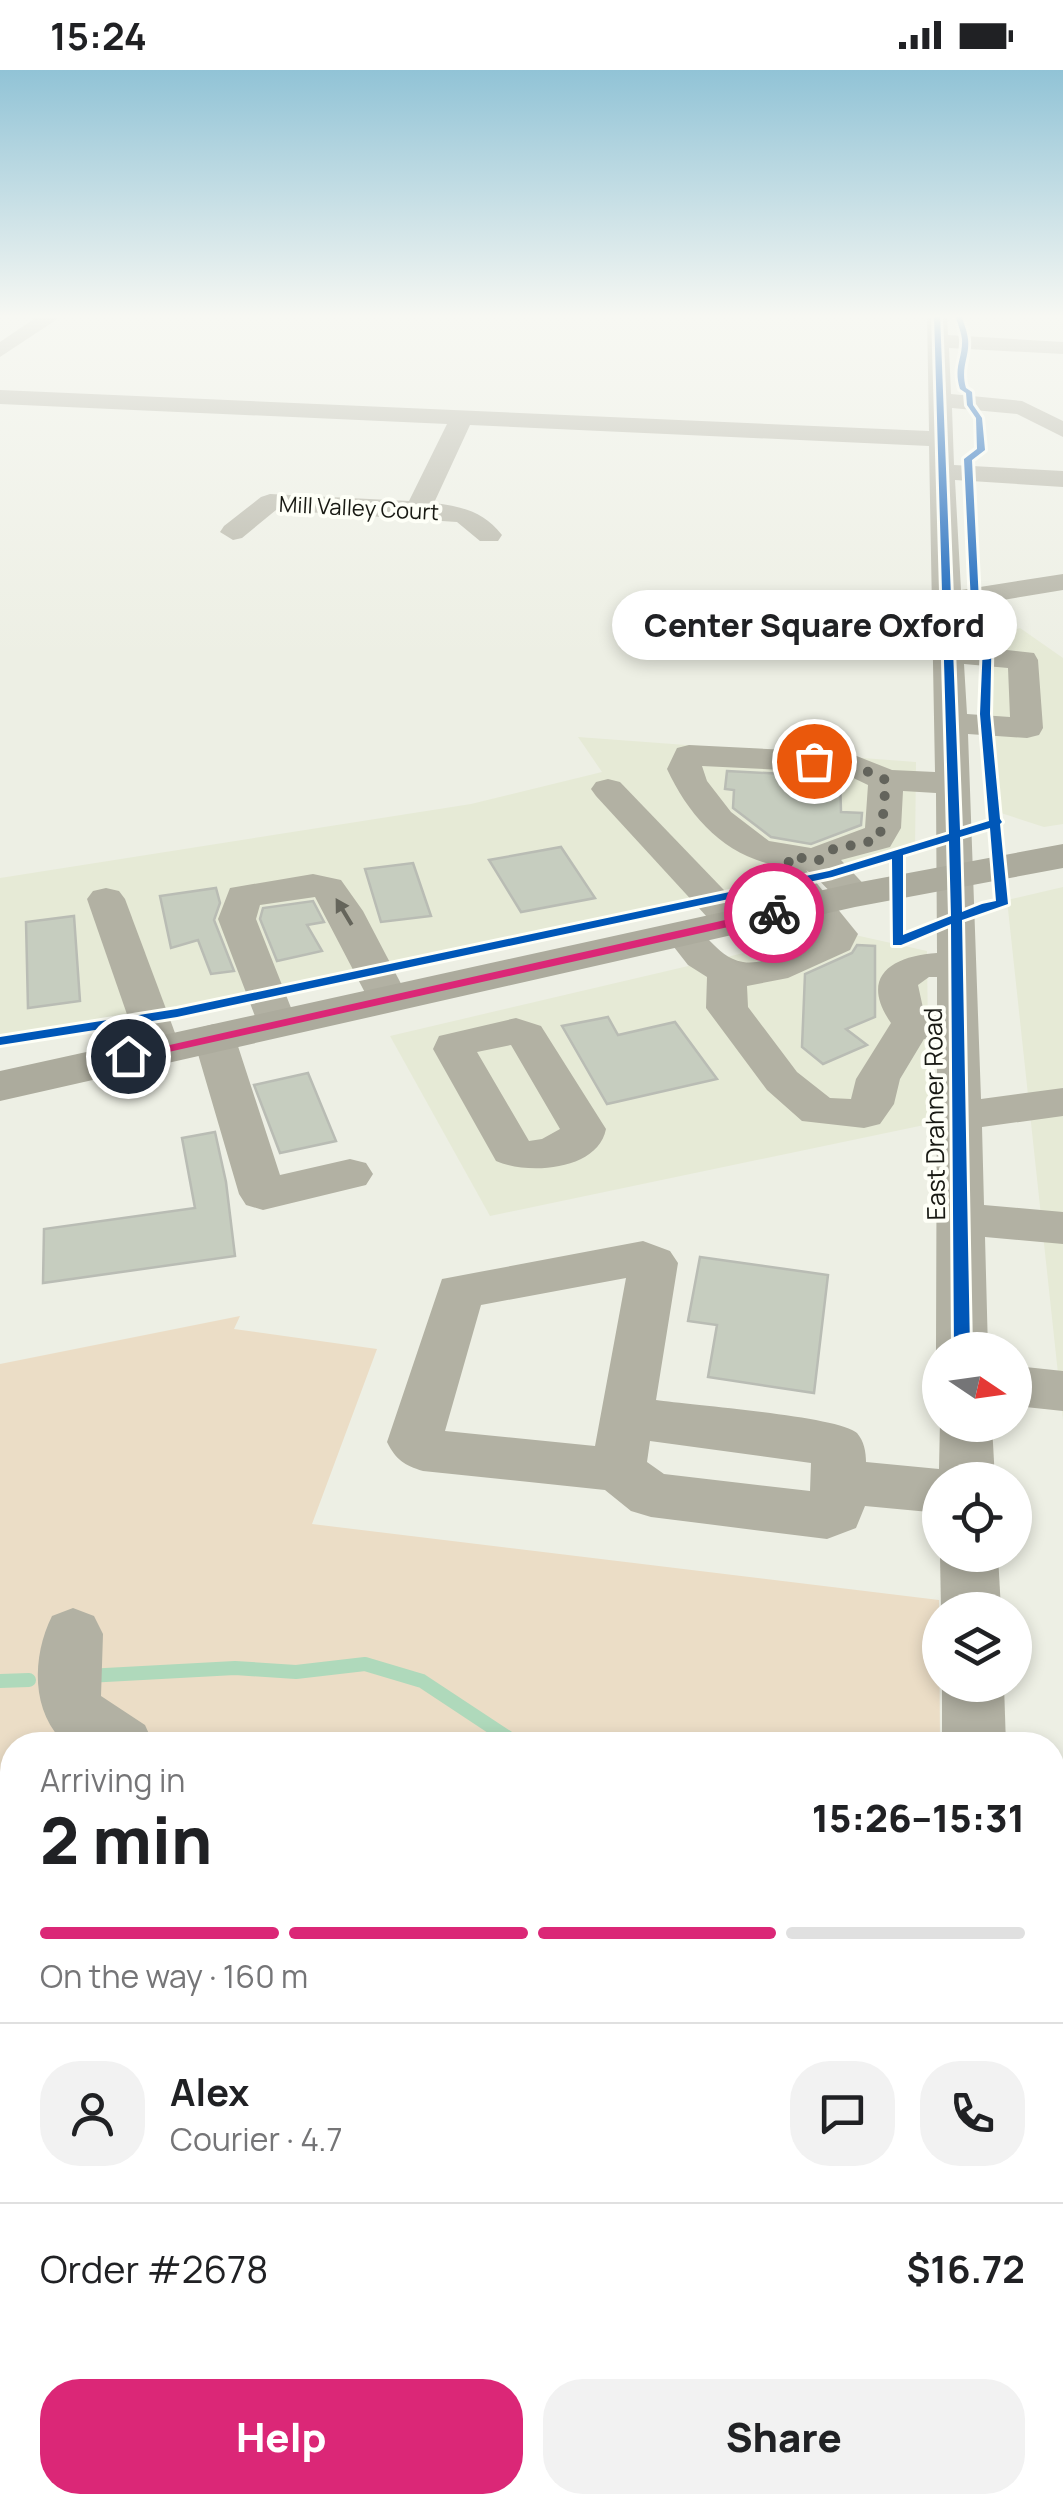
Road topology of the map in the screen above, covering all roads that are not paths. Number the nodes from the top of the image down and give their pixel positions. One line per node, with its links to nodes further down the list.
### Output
1 (457, 428): 9 (street)
2 (677, 428): 6 (street)
3 (939, 428): 6 (street, East Drahner Road)
4 (1006, 428): 5 (street)
5 (1015, 433)
6 (939, 439): 7 (street, East Drahner Road)
7 (940, 472): 8 (street); 13 (street, East Drahner Road)
8 (1063, 479)
9 (418, 509): 10 (street, Mill Valley Court); 11 (street, Mill Valley Court)
10 (233, 532)
11 (489, 536)
12 (1063, 582): 13 (street)
13 (944, 601): 14 (street, East Drahner Road)
14 (946, 652): 15 (street, East Drahner Road); 15 (street)
15 (950, 724): 17 (street, East Drahner Road)
16 (886, 780): 17 (street); 20 (street); 20 (street)
17 (952, 783): 21 (street, East Drahner Road)
18 (608, 789): 25 (street)
19 (1063, 856): 21 (main road)
20 (804, 858): 22 (street); 24 (street)
21 (956, 878): 22 (main road); 28 (street, East Drahner Road)
22 (856, 895): 24 (main road)
23 (106, 899): 38 (street)
24 (812, 905): 25 (main road); 27 (street)
25 (733, 922): 26 (main road)
26 (683, 933): 29 (street); 31 (main road)
27 (812, 952): 29 (street); 30 (street)
28 (957, 963): 30 (street); 35 (street, East Drahner Road)
29 (727, 969): 34 (street)
30 (897, 981): 34 (street)
31 (438, 987): 32 (main road); 37 (street)
32 (388, 998): 33 (main road); 33 (street, one-way to 33)
33 (276, 1023): 36 (main road)
34 (912, 1023): 35 (street)
35 (958, 1035): 41 (street, East Drahner Road)
36 (214, 1037): 38 (main road); 42 (street)
37 (467, 1041)
38 (160, 1049): 39 (main road)
39 (0, 1086)
40 (1063, 1102): 41 (street)
41 (959, 1116): 43 (street, East Drahner Road)
42 (350, 1174)
43 (960, 1218): 44 (street); 45 (street, East Drahner Road)
44 (1063, 1228)
45 (962, 1332)
46 (1032, 1388): 47 (street)
47 (1063, 1392)
48 (622, 1444): 48 (street); 49 (street); 49 (street)
49 (839, 1482): 50 (street)
50 (922, 1489)
51 (73, 1634): 53 (street)
52 (973, 1702): 54 (street)
53 (100, 1732)
54 (974, 1732)

